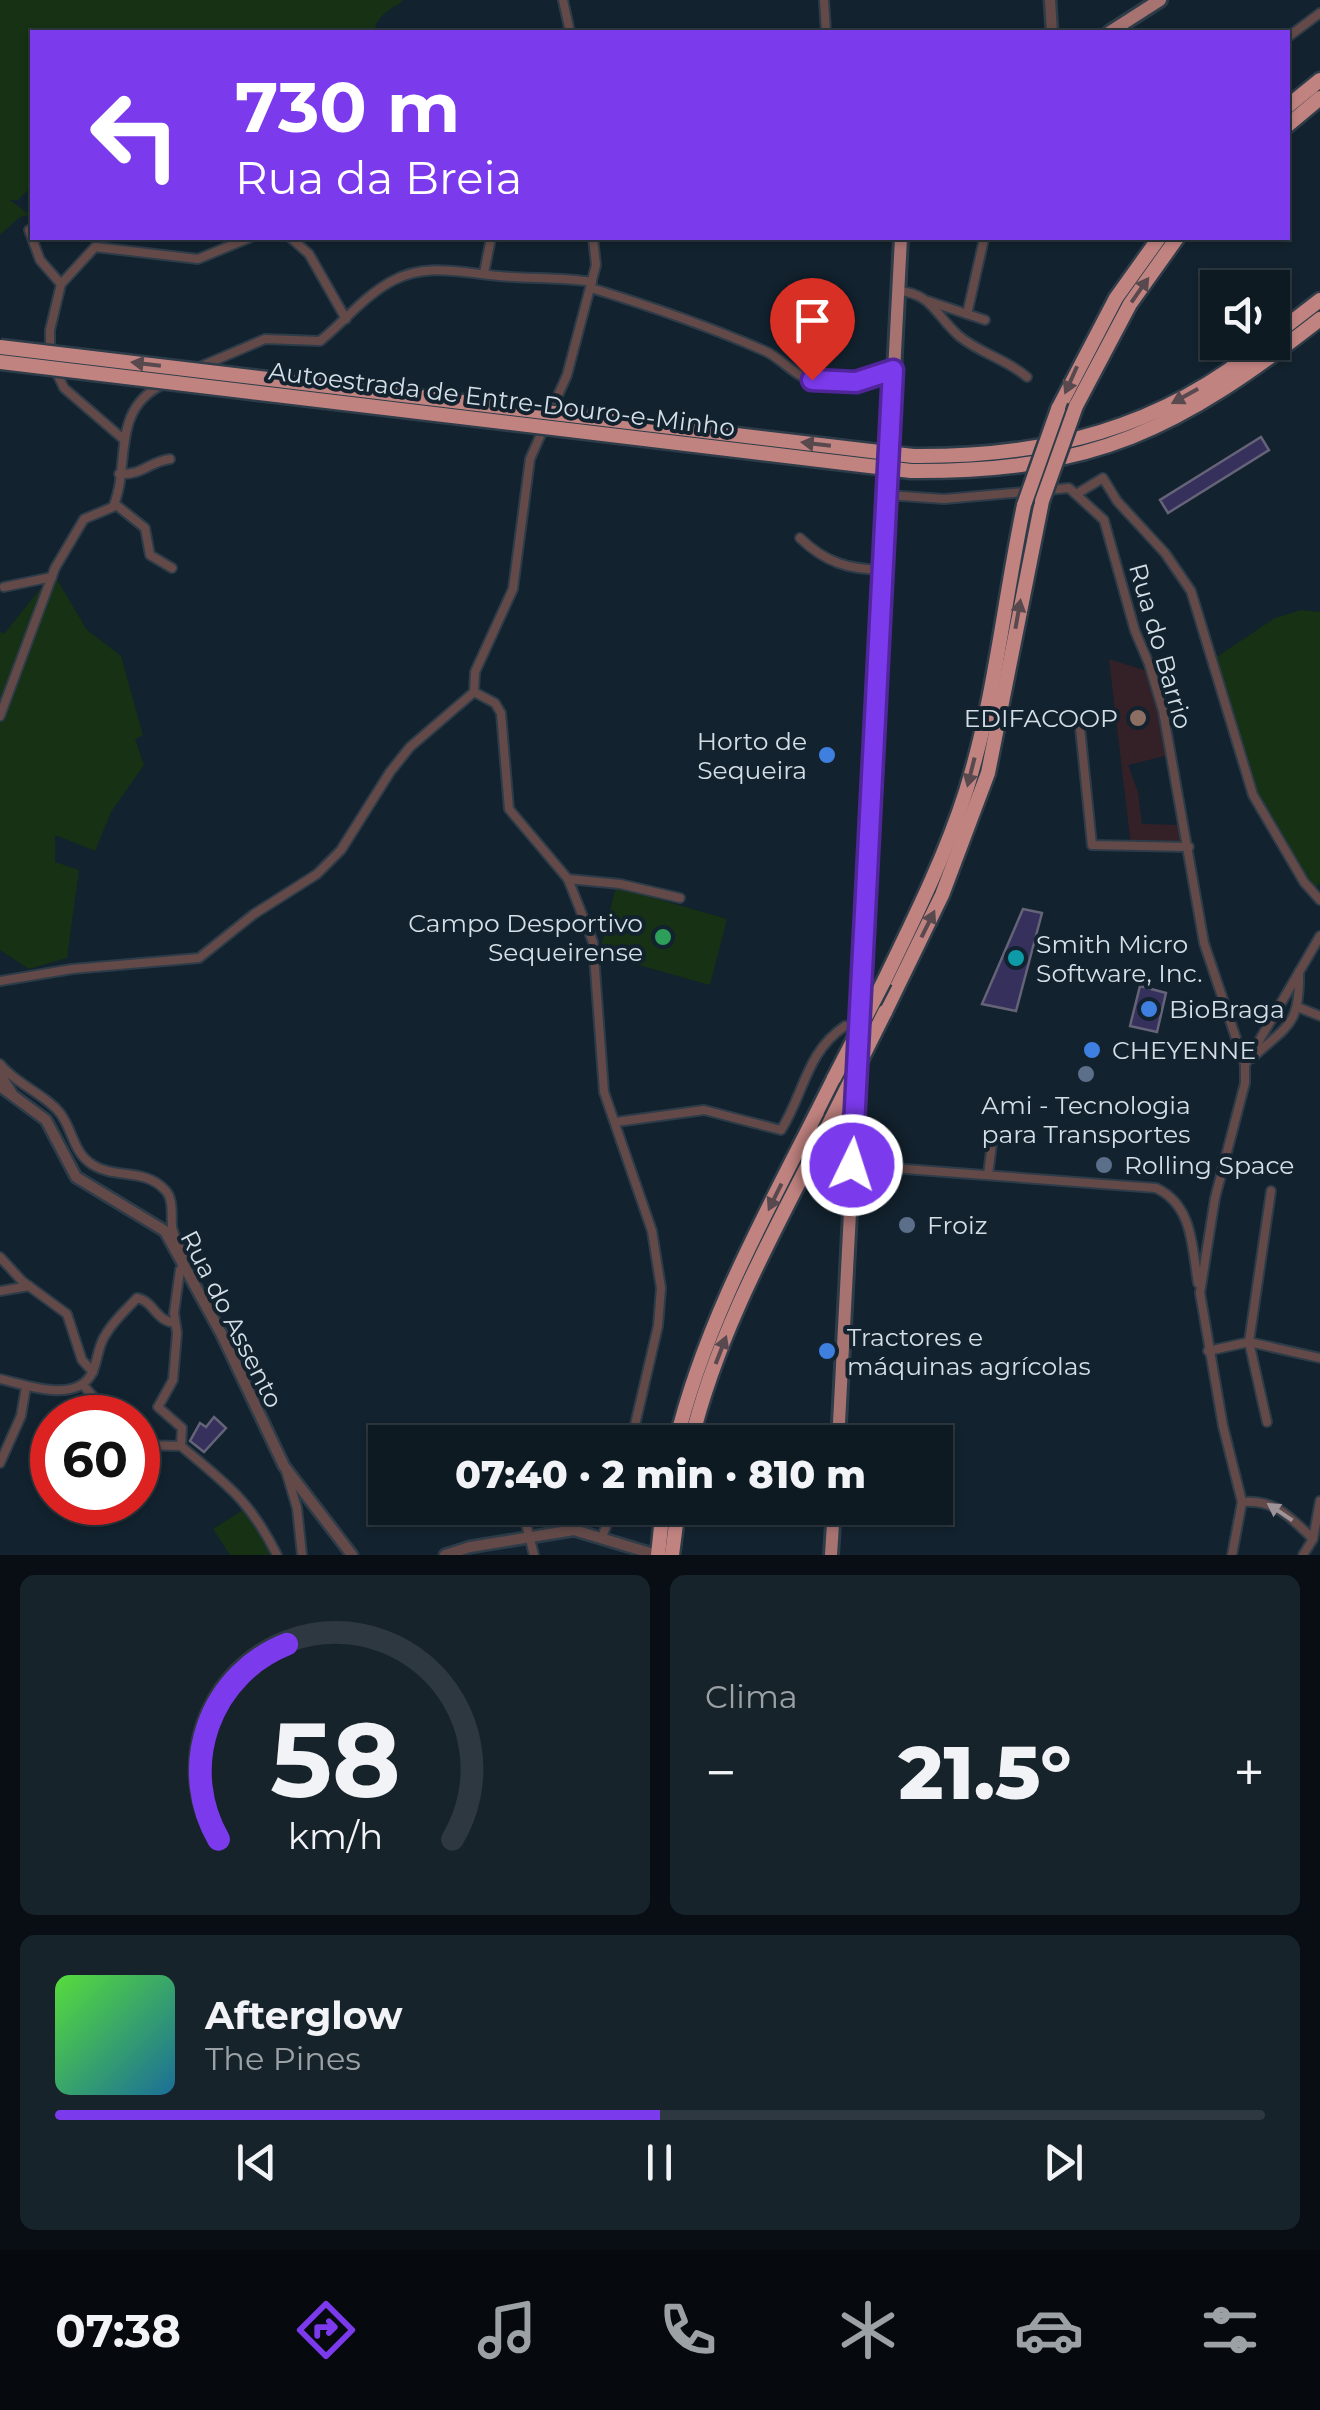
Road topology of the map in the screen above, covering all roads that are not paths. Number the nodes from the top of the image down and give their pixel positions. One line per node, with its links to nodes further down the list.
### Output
1 (563, 0): 6 (street)
2 (824, 0): 7 (street)
3 (1050, 0): 8 (street)
4 (1160, 0): 9 (main road)
5 (1320, 13): 10 (street)
6 (570, 30)
7 (826, 30)
8 (1052, 30)
9 (1113, 30)
10 (1290, 35)
11 (1320, 80): 13 (highway)
12 (1320, 98): 14 (highway)
13 (1290, 104)
14 (1290, 123)
15 (33, 240): 25 (street)
16 (243, 240): 25 (street)
17 (293, 240): 31 (street)
18 (491, 240): 24 (street)
19 (594, 240): 26 (street)
20 (901, 240): 27 (main road)
21 (984, 240): 30 (street)
22 (1158, 240): 91 (highway, one-way to 91, bridge)
23 (1176, 240): 92 (highway, one-way to 23, bridge)
24 (484, 273): 26 (street); 31 (street)
25 (61, 284): 40 (street)
26 (592, 285): 38 (street); 52 (street)
27 (898, 291): 29 (street); 38 (main road)
28 (1320, 300): 34 (highway)
29 (928, 301): 30 (street); 39 (street)
30 (967, 314): 33 (street)
31 (346, 319): 40 (street)
32 (1320, 319): 42 (highway, Autoestrada de Entre-Douro-e-Minho)
33 (985, 320)
34 (1290, 324)
35 (0, 347): 42 (highway, Autoestrada de Entre-Douro-e-Minho, one-way to 35, bridge)
36 (1241, 360): 42 (highway, Autoestrada de Entre-Douro-e-Minho, one-way to 42)
37 (0, 362): 42 (highway, Autoestrada de Entre-Douro-e-Minho, bridge)
38 (893, 370): 45 (main road)
39 (1027, 378)
40 (122, 438): 43 (street)
41 (170, 459): 43 (street)
42 (912, 463)
43 (119, 474): 46 (street)
44 (1078, 493): 45 (street); 55 (street, Rua do Barrio); 58 (street)
45 (888, 495): 49 (main road)
46 (115, 504): 48 (street); 50 (street)
47 (800, 538): 49 (street)
48 (172, 568)
49 (884, 570): 72 (main road)
50 (52, 577): 51 (street); 53 (street)
51 (4, 587)
52 (474, 692): 56 (street); 61 (street)
53 (0, 716)
54 (1080, 727): 55 (street)
55 (1188, 847): 66 (street, Rua do Barrio)
56 (568, 880): 57 (street); 70 (street)
57 (680, 898)
58 (1320, 900)
59 (1320, 936): 60 (street)
60 (1299, 967): 62 (street); 66 (street)
61 (0, 981)
62 (1300, 1008): 63 (street); 66 (street)
63 (1320, 1016)
64 (845, 1026): 70 (street)
65 (0, 1064): 77 (street)
66 (1246, 1065): 76 (street)
67 (0, 1073): 69 (street)
68 (0, 1086): 69 (street, Rua do Assento)
69 (15, 1096): 77 (street, Rua do Assento)
70 (616, 1122): 90 (street)
71 (992, 1143): 73 (street)
72 (852, 1165): 73 (street); 93 (main road)
73 (988, 1176): 76 (street)
74 (1271, 1192): 81 (street)
75 (0, 1257): 78 (street)
76 (1199, 1257): 82 (street)
77 (184, 1263): 80 (street); 97 (street, Rua do Assento)
78 (29, 1286): 79 (street); 84 (street)
79 (0, 1291)
80 (175, 1323): 84 (street); 95 (street)
81 (1249, 1342): 82 (street); 83 (street); 89 (street)
82 (1208, 1351): 100 (street)
83 (1320, 1358)
84 (93, 1372): 86 (street)
85 (0, 1380): 87 (street)
86 (83, 1385): 87 (street); 88 (street)
87 (26, 1387): 96 (street)
88 (92, 1395)
89 (1267, 1422)
90 (635, 1425)
91 (681, 1425)
92 (696, 1425)
93 (839, 1425)
94 (160, 1446): 95 (street)
95 (181, 1446): 111 (street)
96 (0, 1464)
97 (284, 1466): 98 (street, Rua do Assento); 101 (street)
98 (307, 1497): 101 (street); 113 (street, Rua do Assento)
99 (1320, 1501): 109 (street)
100 (1242, 1502): 109 (street, one-way to 100); 118 (street)
101 (297, 1508): 112 (street)
102 (527, 1525): 107 (street)
103 (607, 1525): 108 (street)
104 (660, 1525): 110 (highway)
105 (676, 1525): 116 (highway)
106 (833, 1525): 117 (main road)
107 (530, 1535): 108 (street); 114 (street); 115 (street)
108 (602, 1537): 110 (street)
109 (1313, 1539): 119 (street)
110 (654, 1554)
111 (276, 1555)
112 (302, 1555)
113 (352, 1555)
114 (445, 1555)
115 (534, 1555)
116 (672, 1555)
117 (831, 1555)
118 (1232, 1555)
119 (1304, 1555)

